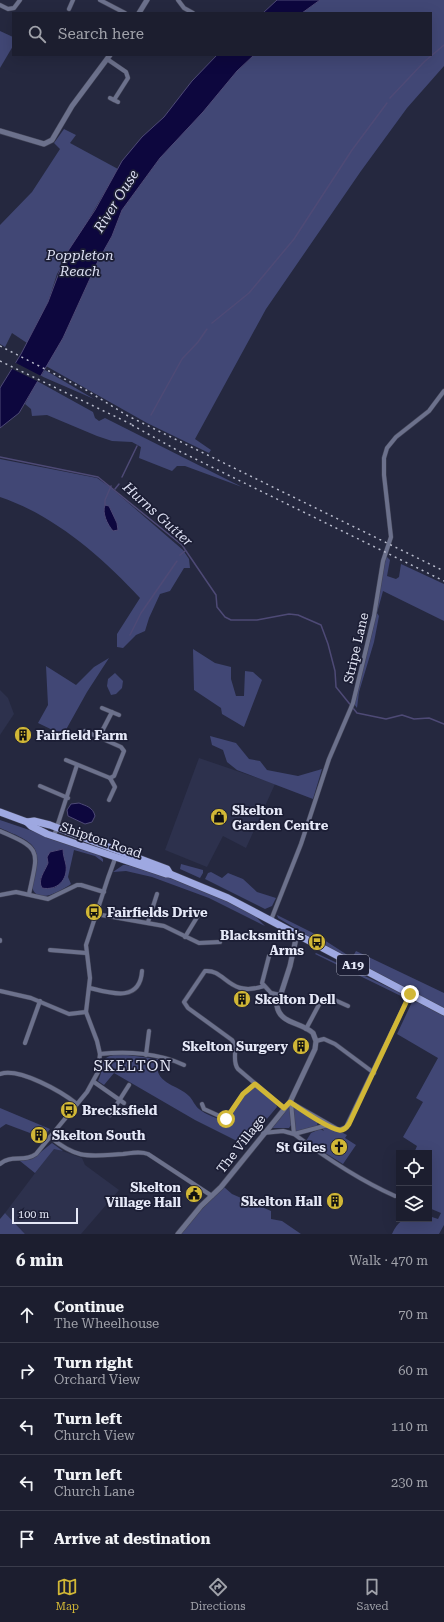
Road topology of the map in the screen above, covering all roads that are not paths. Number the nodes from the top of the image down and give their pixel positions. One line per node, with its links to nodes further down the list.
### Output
1 (20, 0): 6 (street)
2 (73, 0): 7 (street)
3 (100, 0): 8 (street)
4 (147, 0): 9 (street)
5 (178, 0): 10 (street)
6 (0, 5)
7 (69, 10)
8 (123, 12)
9 (140, 12)
10 (191, 12)
11 (108, 57): 12 (street); 13 (street)
12 (114, 100)
13 (0, 131)
14 (444, 391): 40 (street, Stripe Lane)
15 (102, 708): 16 (street)
16 (112, 712): 17 (street); 19 (street)
17 (119, 715)
18 (86, 731): 19 (street)
19 (100, 737): 22 (street)
20 (66, 760): 21 (street)
21 (78, 765): 22 (street); 24 (street)
22 (110, 778): 25 (street)
23 (40, 786): 24 (street)
24 (68, 798): 28 (street)
25 (109, 800)
26 (0, 812): 27 (highway, Shipton Road / A19)
27 (27, 822): 28 (highway, Shipton Road / A19); 30 (highway, Shipton Road / A19)
28 (58, 828): 30 (street); 31 (highway, Shipton Road / A19)
29 (0, 831): 35 (street)
30 (54, 836): 32 (highway, Shipton Road / A19)
31 (119, 850): 32 (street); 33 (highway, A19)
32 (116, 858): 33 (highway, Shipton Road / A19); 34 (street)
33 (170, 874): 40 (highway, A19)
34 (104, 892): 35 (street); 38 (street)
35 (29, 894): 37 (street)
36 (157, 894): 41 (street)
37 (0, 895)
38 (96, 914): 41 (street); 46 (street)
39 (199, 914): 43 (street)
40 (271, 920): 42 (highway, A19)
41 (148, 922): 43 (street)
42 (297, 934): 52 (highway, A19); 53 (street)
43 (185, 937): 44 (street)
44 (220, 942)
45 (50, 950): 46 (street)
46 (86, 953): 50 (street)
47 (269, 956): 49 (street)
48 (142, 972): 50 (street)
49 (264, 986): 53 (street); 68 (street)
50 (90, 988): 56 (street)
51 (0, 991): 54 (street)
52 (410, 994): 57 (highway, A19); 65 (street)
53 (280, 995): 58 (street)
54 (40, 1001): 56 (street); 61 (street)
55 (348, 1006): 58 (street)
56 (86, 1012): 62 (street)
57 (444, 1012)
58 (306, 1029): 60 (street)
59 (149, 1030): 63 (street)
60 (316, 1041): 65 (street); 71 (street, The Village)
61 (25, 1043)
62 (100, 1054): 63 (street); 67 (street)
63 (146, 1055): 64 (street)
64 (184, 1065)
65 (374, 1073): 76 (street)
66 (0, 1074): 72 (street)
67 (94, 1082): 70 (street); 72 (street)
68 (255, 1084): 73 (street); 74 (street)
69 (129, 1085): 70 (street)
70 (121, 1101): 75 (street)
71 (290, 1102): 74 (street, The Village); 76 (street); 78 (street)
72 (77, 1104): 79 (street)
73 (202, 1104)
74 (284, 1108): 77 (street, The Village)
75 (110, 1115)
76 (328, 1125): 78 (street)
77 (263, 1133): 78 (street); 81 (street, The Village)
78 (294, 1134): 82 (street)
79 (50, 1137): 80 (street); 81 (street)
80 (0, 1164)
81 (212, 1196): 83 (street, The Village)
82 (395, 1196)
83 (179, 1233)

